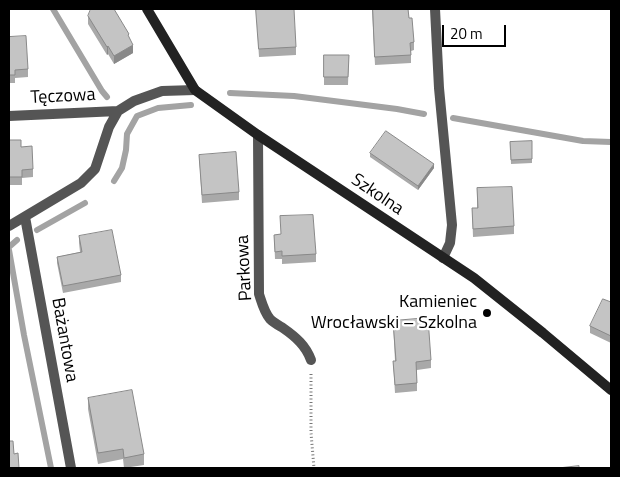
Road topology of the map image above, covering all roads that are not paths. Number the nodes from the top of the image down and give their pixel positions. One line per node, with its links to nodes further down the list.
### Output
1 (147, 9): 3 (street, Szkolna)
2 (434, 9): 9 (street)
3 (195, 90): 4 (street); 6 (street, Szkolna)
4 (118, 111): 5 (street, Tęczowa); 7 (street)
5 (9, 116)
6 (258, 135): 9 (street, Szkolna); 10 (street, Parkowa)
7 (25, 217): 8 (street); 12 (street, Bażantowa)
8 (9, 226)
9 (444, 258): 11 (street, Szkolna)
10 (311, 360)
11 (611, 390)
12 (71, 468)

